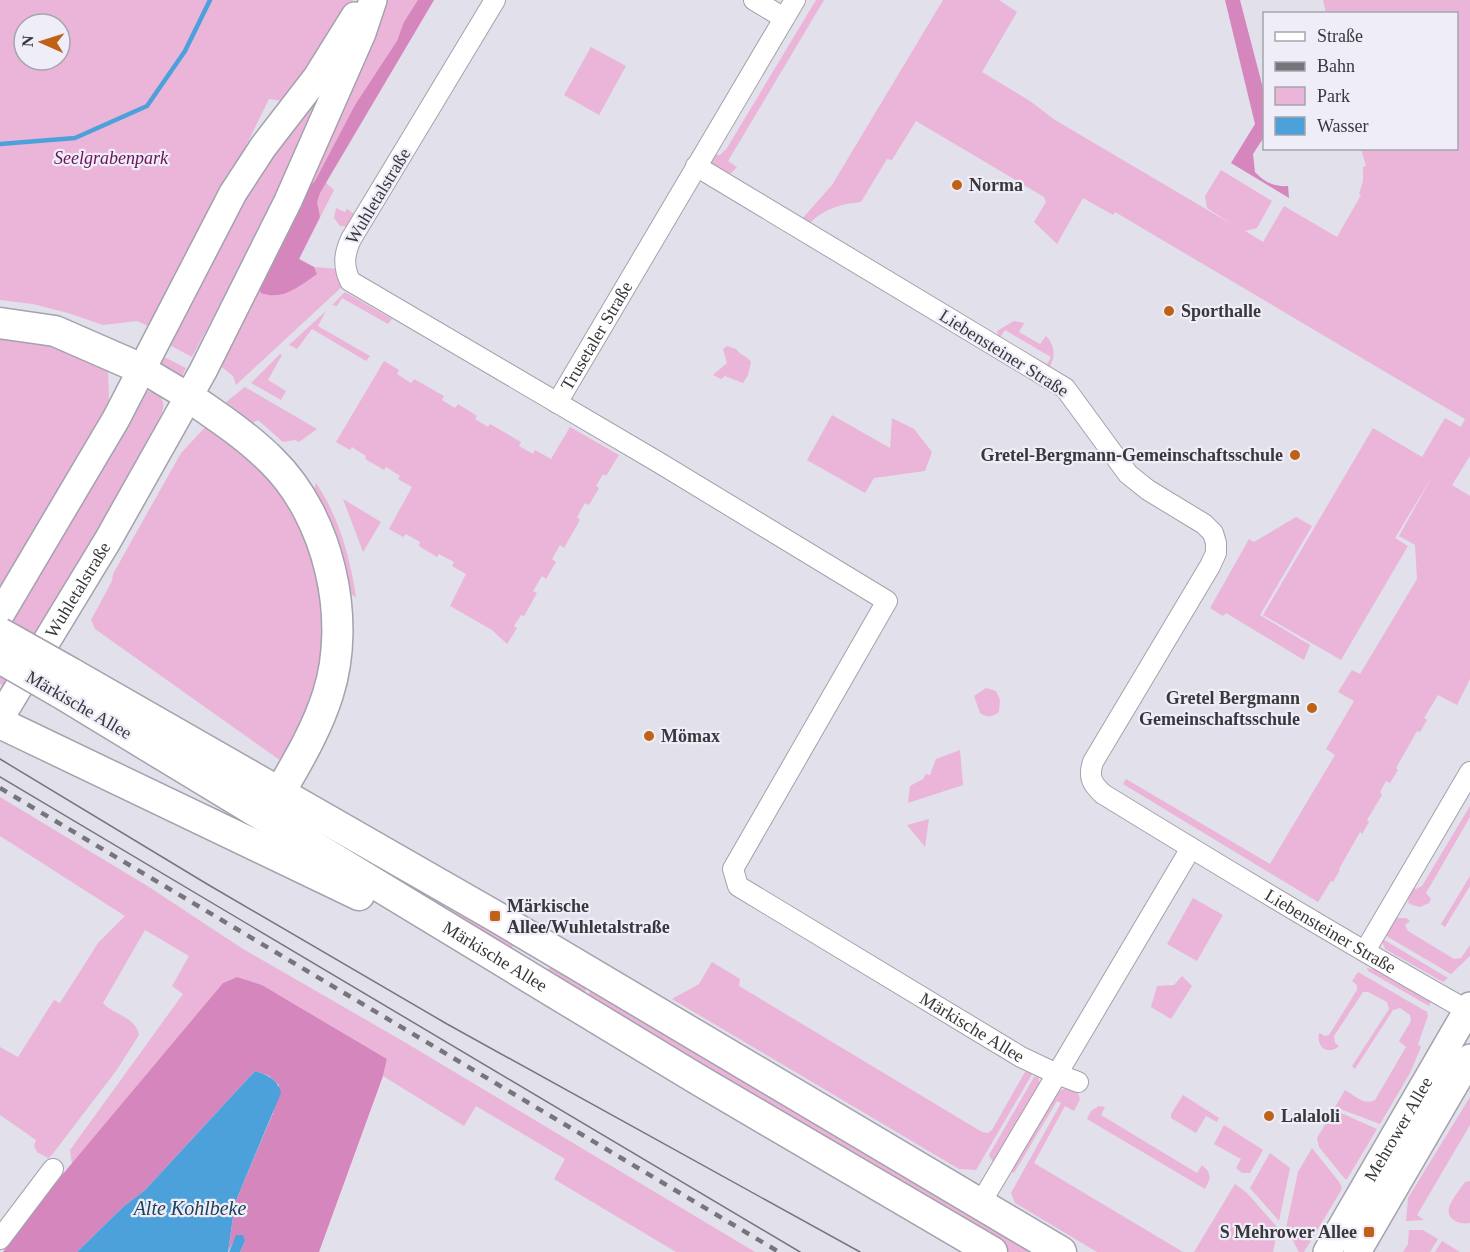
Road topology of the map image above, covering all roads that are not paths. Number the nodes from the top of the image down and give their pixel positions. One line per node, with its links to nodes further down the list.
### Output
1 (366, 0): 9 (main road)
2 (373, 0): 10 (main road, Wuhletalstraße)
3 (495, 0): 11 (street, Wuhletalstraße)
4 (754, 0): 6 (street)
5 (795, 0): 6 (street, Trusetaler Straße)
6 (784, 18): 7 (street, Trusetaler Straße)
7 (696, 166): 11 (street, Trusetaler Straße); 21 (street, Liebensteiner Straße)
8 (0, 323): 9 (main road)
9 (142, 369): 10 (main road); 13 (main road)
10 (189, 397): 17 (main road, Wuhletalstraße); 20 (main road)
11 (557, 403): 12 (street, Trusetaler Straße)
12 (887, 601): 26 (street, Märkische Allee)
13 (0, 615)
14 (0, 633): 16 (main road, Märkische Allee, bridge)
15 (0, 658): 16 (main road, Märkische Allee, bridge)
16 (65, 683): 20 (main road, Märkische Allee); 23 (main road, Märkische Allee)
17 (0, 718)
18 (0, 723): 23 (main road)
19 (1470, 772): 22 (street)
20 (280, 792): 29 (main road, Märkische Allee)
21 (1191, 848): 22 (street, Liebensteiner Straße); 26 (street)
22 (1365, 951): 24 (street, Liebensteiner Straße)
23 (514, 968): 31 (main road, Märkische Allee)
24 (1469, 1010): 33 (main road, Mehrower Allee)
25 (1470, 1058): 34 (main road, Mehrower Allee)
26 (1057, 1074): 27 (street, Märkische Allee); 29 (street)
27 (1078, 1082)
28 (53, 1169): 30 (street)
29 (980, 1204): 32 (main road, Märkische Allee)
30 (0, 1239)
31 (992, 1252)
32 (1061, 1252)
33 (1327, 1252)
34 (1357, 1252)

